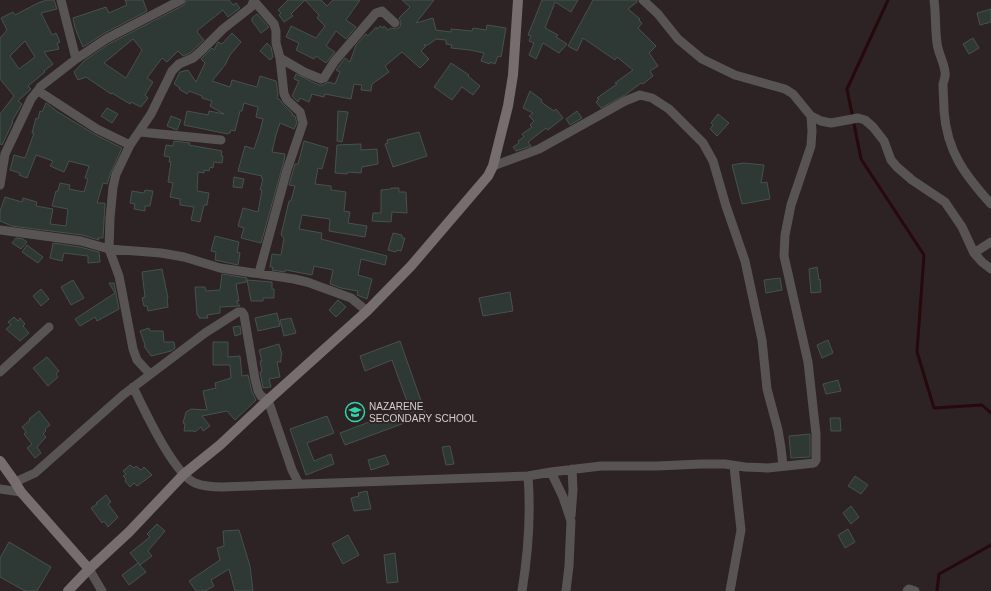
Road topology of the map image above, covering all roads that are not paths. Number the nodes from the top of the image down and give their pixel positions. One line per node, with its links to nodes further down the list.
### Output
1 (61, 0): 9 (street)
2 (181, 0): 9 (street)
3 (254, 0): 8 (street); 12 (street)
4 (518, 0): 15 (street)
5 (643, 0): 11 (street)
6 (934, 0): 17 (street)
7 (394, 22): 8 (street)
8 (280, 58): 23 (street)
9 (76, 59): 10 (street)
10 (39, 89): 14 (street); 16 (street)
11 (811, 116): 21 (street); 32 (street)
12 (140, 132): 13 (street); 14 (street)
13 (221, 140)
14 (130, 145): 20 (street)
15 (493, 166): 24 (street); 32 (street)
16 (0, 185)
17 (991, 204)
18 (0, 230): 20 (street)
19 (991, 242): 21 (street)
20 (109, 249): 23 (street); 27 (street)
21 (974, 253): 22 (street)
22 (991, 269)
23 (259, 273): 24 (street)
24 (367, 311): 29 (street)
25 (49, 327): 26 (street)
26 (0, 372)
27 (150, 374): 28 (street); 29 (street)
28 (133, 387): 35 (street); 37 (street)
29 (268, 400): 35 (street); 38 (street)
30 (0, 461): 37 (street)
31 (734, 466): 32 (street); 33 (street); 43 (street)
32 (783, 466)
33 (572, 469): 34 (street); 41 (street)
34 (551, 472): 36 (street); 41 (street)
35 (184, 474): 38 (street); 42 (street)
36 (528, 476): 38 (street); 46 (street)
37 (16, 482): 40 (street)
38 (299, 484)
39 (0, 489): 40 (street)
40 (21, 492): 42 (street)
41 (571, 521): 47 (street)
42 (89, 569): 44 (street); 45 (street)
43 (731, 588)
44 (68, 591)
45 (102, 591)
46 (522, 591)
47 (566, 591)
48 (907, 591): 49 (street)
49 (915, 591)

